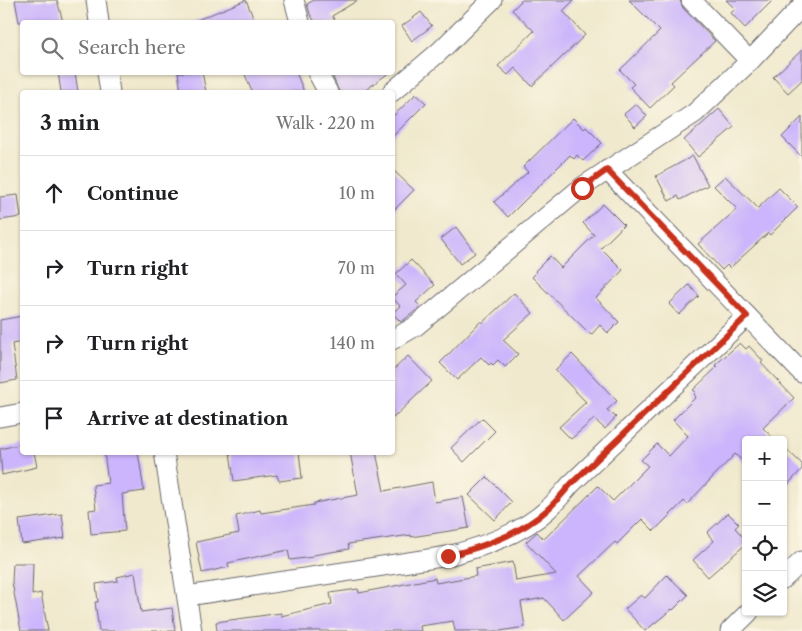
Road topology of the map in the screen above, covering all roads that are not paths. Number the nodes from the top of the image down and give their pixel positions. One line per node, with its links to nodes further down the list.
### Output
1 (96, 0): 6 (street)
2 (294, 0): 7 (street)
3 (492, 0): 13 (street)
4 (691, 0): 8 (street)
5 (802, 6): 8 (street)
6 (99, 20)
7 (299, 20)
8 (750, 61): 14 (street)
9 (108, 75): 11 (street)
10 (319, 75): 12 (street)
11 (110, 90)
12 (327, 90)
13 (394, 90)
14 (607, 170): 15 (street); 16 (street)
15 (747, 316): 17 (street); 23 (street)
16 (395, 338)
17 (802, 373)
18 (20, 413): 19 (street)
19 (0, 417)
20 (164, 455): 23 (street)
21 (802, 561): 22 (street)
22 (787, 575)
23 (187, 596): 25 (street)
24 (745, 616): 26 (street)
25 (192, 631)
26 (730, 631)

